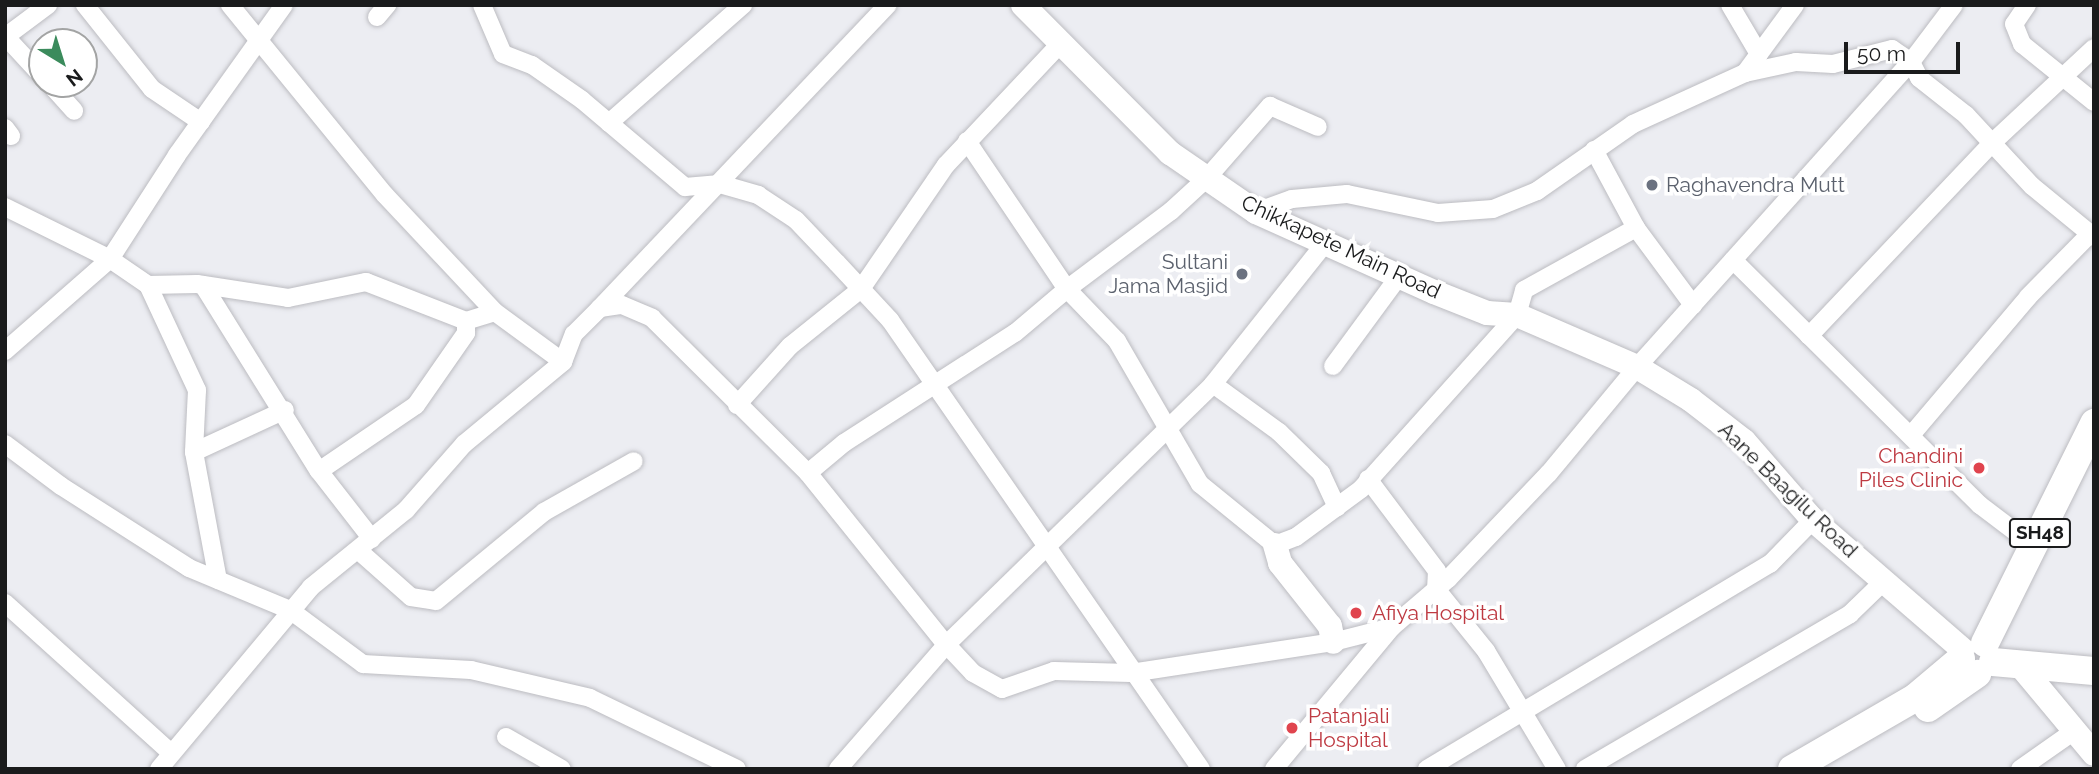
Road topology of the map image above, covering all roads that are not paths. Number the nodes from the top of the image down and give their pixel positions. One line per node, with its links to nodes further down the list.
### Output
1 (48, 5): 13 (street)
2 (85, 5): 25 (street)
3 (230, 5): 14 (street)
4 (284, 5): 14 (street)
5 (482, 5): 26 (street)
6 (743, 5): 26 (street)
7 (888, 5): 32 (street)
8 (1023, 5): 15 (street, Chikkapete Main Road)
9 (1730, 5): 17 (street)
10 (1795, 5): 17 (street)
11 (1954, 5): 19 (street)
12 (2027, 5): 21 (street)
13 (6, 37): 18 (street)
14 (261, 38): 25 (street); 47 (street)
15 (1061, 43): 28 (street); 31 (street, Chikkapete Main Road)
16 (2094, 48): 21 (street)
17 (1759, 54): 20 (street)
18 (28, 60)
19 (1911, 62): 20 (street); 29 (street); 39 (street)
20 (1745, 74): 30 (street)
21 (2065, 76): 23 (street); 29 (street)
22 (62, 98): 24 (street)
23 (2094, 102)
24 (74, 111)
25 (201, 122): 38 (street)
26 (609, 123): 32 (street)
27 (1318, 127): 31 (street)
28 (967, 141): 43 (street); 44 (street)
29 (1992, 143): 36 (street); 50 (street)
30 (1594, 150): 34 (street); 35 (street)
31 (1207, 178): 34 (street, Chikkapete Main Road); 44 (street)
32 (720, 184): 43 (street); 46 (street)
33 (5, 207): 38 (street)
34 (1256, 212): 37 (street, Chikkapete Main Road)
35 (1636, 228): 45 (street); 48 (street)
36 (2092, 235): 60 (street)
37 (1325, 243): 40 (street, Chikkapete Main Road); 55 (street)
38 (110, 259): 41 (street); 51 (street)
39 (1733, 260): 45 (street); 50 (street)
40 (1399, 276): 48 (street, Chikkapete Main Road); 53 (street)
41 (148, 285): 42 (street); 63 (street)
42 (203, 285): 49 (street); 58 (street)
43 (861, 289): 56 (street); 57 (street)
44 (1067, 289): 56 (street); 59 (street)
45 (1693, 305): 54 (street)
46 (600, 308): 52 (street); 57 (street)
47 (495, 312): 49 (street); 52 (street)
48 (1517, 316): 54 (street, Chikkapete Main Road); 67 (street)
49 (466, 321): 65 (street)
50 (1810, 336): 60 (street)
51 (5, 351)
52 (563, 362): 70 (street)
53 (1333, 366)
54 (1637, 367): 69 (street, Aane Baagilu Road); 76 (street)
55 (1213, 384): 59 (street); 68 (street)
56 (934, 385): 66 (street); 72 (street)
57 (737, 405): 66 (street)
58 (285, 410): 63 (street); 65 (street)
59 (1167, 424): 71 (street); 72 (street)
60 (1912, 434): 73 (street)
61 (2090, 438): 73 (main road, SH48)
62 (5, 444): 74 (street)
63 (194, 452): 74 (street)
64 (634, 461): 70 (street)
65 (319, 471): 70 (street)
66 (808, 473): 81 (street)
67 (1368, 479): 68 (street); 76 (street)
68 (1337, 508): 71 (street)
69 (1813, 520): 75 (street, Aane Baagilu Road); 85 (street)
70 (366, 545): 78 (street)
71 (1275, 545): 80 (street)
72 (1044, 546): 81 (street); 84 (street)
73 (2034, 546): 82 (main road, SH48)
74 (218, 580): 78 (street)
75 (1883, 582): 82 (street, Aane Baagilu Road); 98 (street)
76 (1436, 589): 79 (street); 85 (street)
77 (5, 603): 88 (street)
78 (290, 610): 88 (street); 92 (street)
79 (1392, 627): 80 (street); 95 (street)
80 (1333, 642): 84 (street)
81 (947, 644): 84 (street); 93 (street)
82 (1983, 659): 83 (main road); 86 (street, Aane Baagilu Road); 99 (main road, SH48); 100 (main road, SH48)
83 (2094, 671)
84 (1131, 673): 94 (street)
85 (1521, 709): 96 (street); 97 (street)
86 (2074, 731): 89 (street, Aane Baagilu Road); 101 (street)
87 (506, 737): 91 (street)
88 (172, 753): 90 (street)
89 (2094, 754)
90 (159, 769)
91 (562, 769)
92 (737, 769)
93 (838, 769)
94 (1201, 769)
95 (1274, 769)
96 (1427, 769)
97 (1557, 769)
98 (1585, 769)
99 (1791, 769)
100 (1821, 769)
101 (2020, 769)

